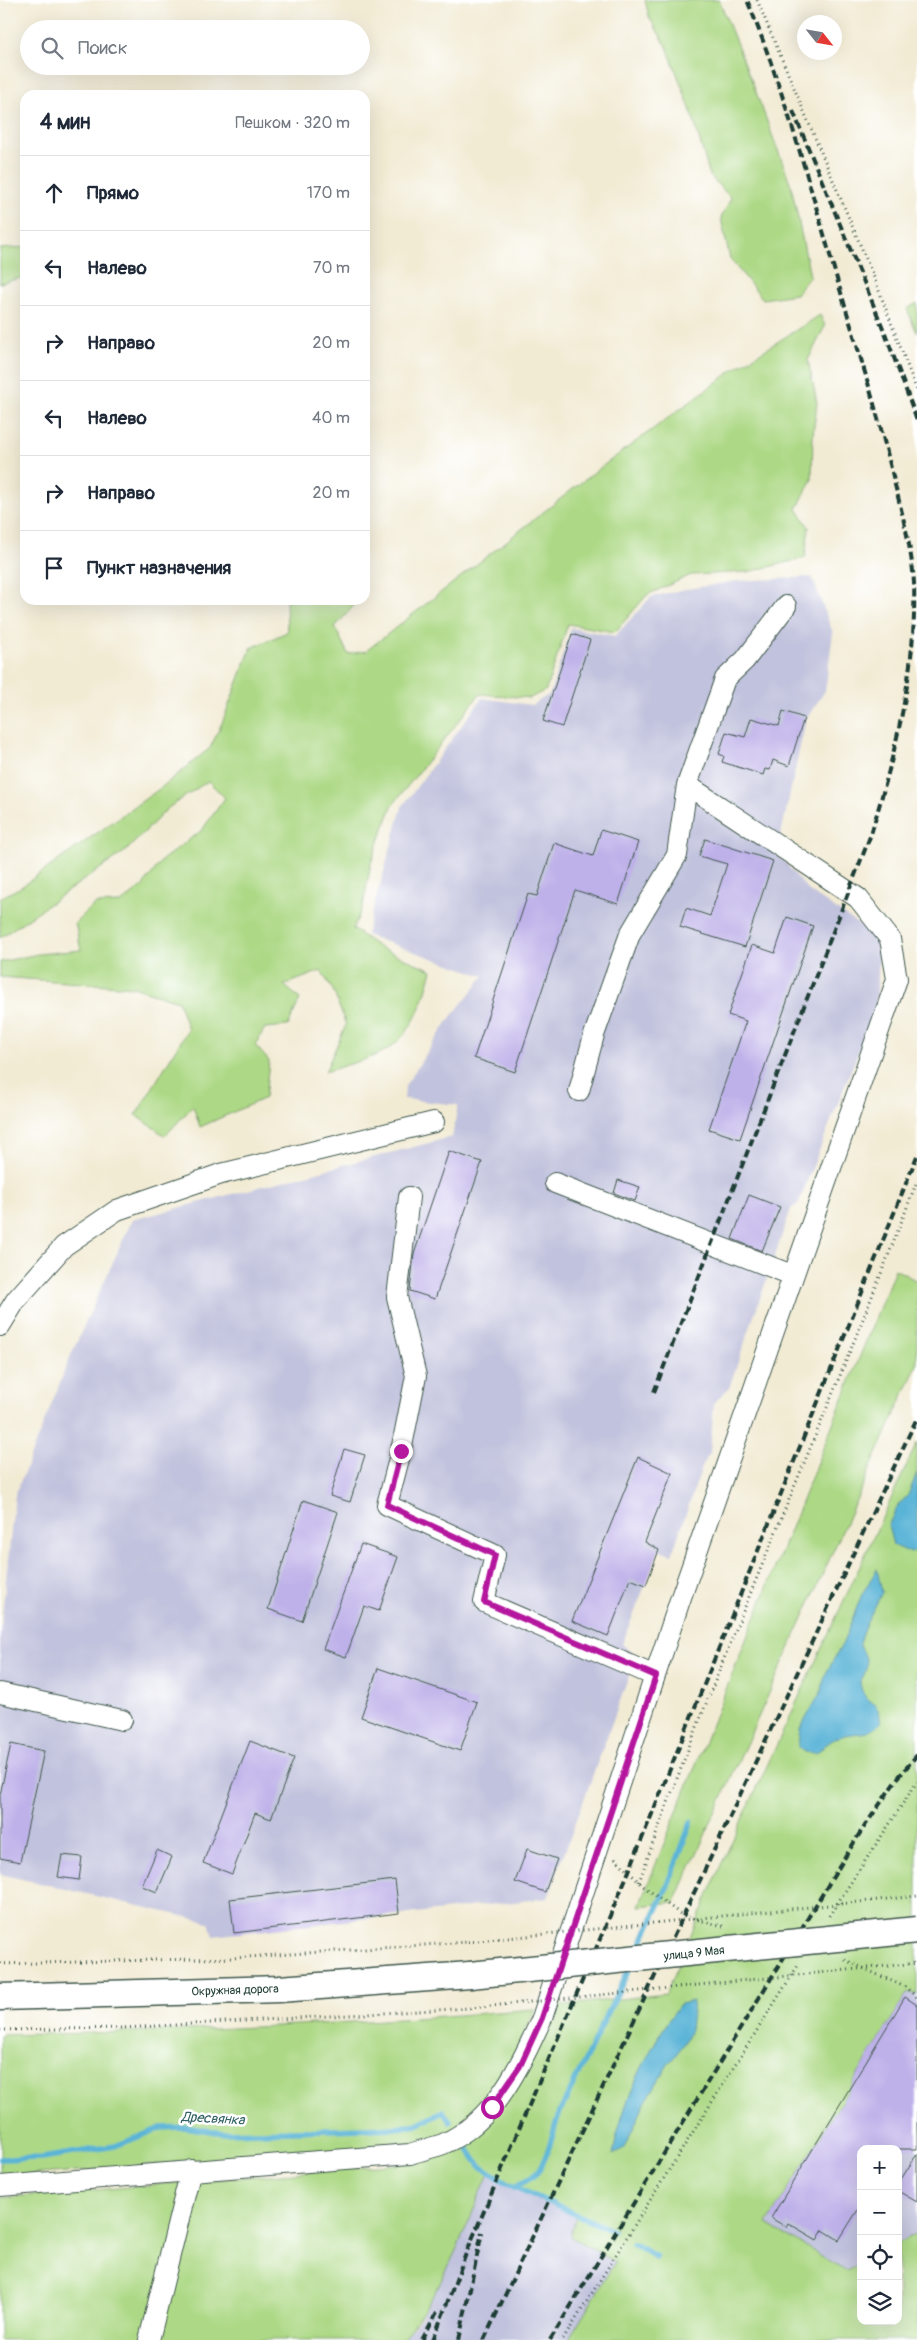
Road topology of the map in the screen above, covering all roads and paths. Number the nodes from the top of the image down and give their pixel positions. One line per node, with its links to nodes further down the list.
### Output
1 (756, 0): 2 (path)
2 (917, 391)
3 (786, 606): 4 (lane)
4 (687, 785): 5 (lane); 10 (lane)
5 (579, 1091)
6 (434, 1122): 11 (lane)
7 (917, 1182): 17 (path)
8 (555, 1184): 10 (lane)
9 (409, 1197): 12 (lane)
10 (792, 1275): 12 (lane)
11 (0, 1326)
12 (656, 1676): 16 (lane)
13 (0, 1693): 14 (lane)
14 (122, 1720)
15 (917, 1782): 20 (path)
16 (599, 1846): 17 (path); 28 (lane)
17 (639, 1882): 19 (path)
18 (917, 1896): 24 (path, bridge)
19 (671, 1907)
20 (828, 1917)
21 (917, 1930): 25 (main road, улица 9 Мая, bridge)
22 (803, 1956): 31 (path)
23 (917, 1963): 27 (path, bridge)
24 (0, 1964)
25 (470, 1975): 26 (main road, Окружная дорога)
26 (0, 1997)
27 (0, 2030)
28 (191, 2170): 29 (lane); 30 (lane)
29 (0, 2186)
30 (149, 2340)
31 (563, 2340)

